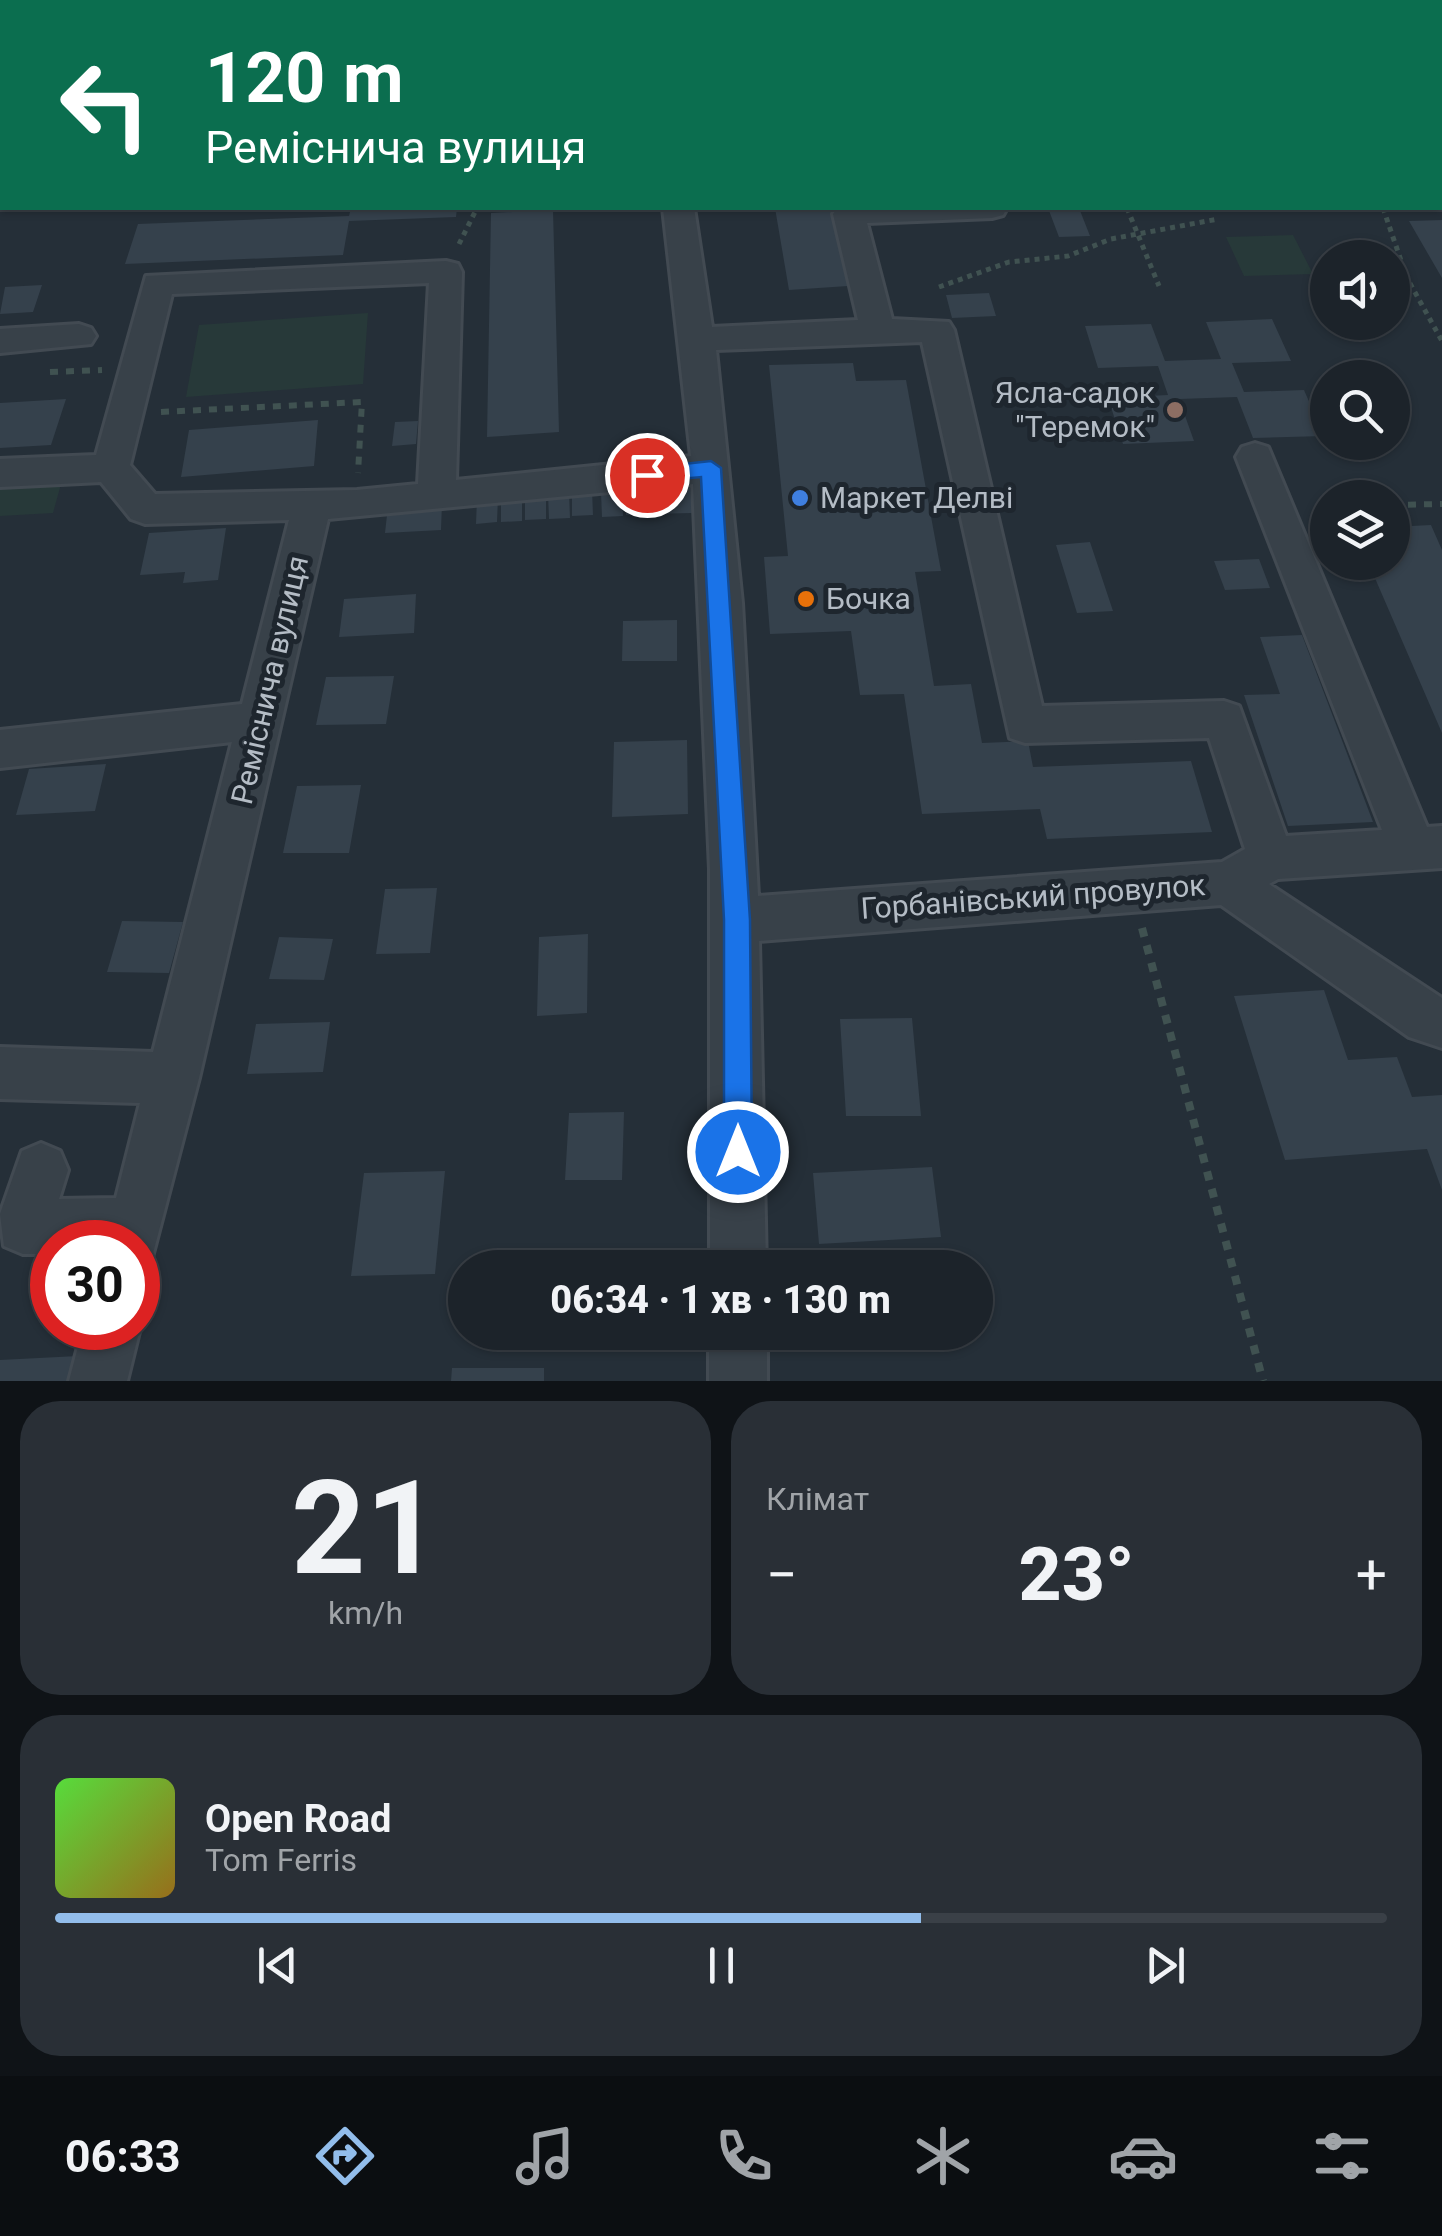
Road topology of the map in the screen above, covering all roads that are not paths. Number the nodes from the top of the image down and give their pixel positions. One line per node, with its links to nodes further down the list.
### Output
1 (678, 210): 5 (street)
2 (944, 210): 3 (street)
3 (878, 331): 5 (street); 16 (street)
4 (79, 336): 6 (street)
5 (700, 340): 9 (street)
6 (0, 341)
7 (1255, 457): 15 (street)
8 (111, 468): 10 (street); 11 (street); 12 (street)
9 (711, 468): 11 (street); 18 (street)
10 (0, 474)
11 (436, 496): 12 (street)
12 (310, 508): 13 (street, Реміснича вулиця)
13 (261, 720): 14 (street); 21 (street, Реміснича вулиця)
14 (0, 749)
15 (1427, 848): 16 (street, Горбанівський провулок)
16 (1271, 858): 17 (street, Горбанівський провулок)
17 (1228, 883): 18 (street, Горбанівський провулок); 19 (street)
18 (737, 920): 25 (street)
19 (1442, 1023)
20 (0, 1073): 21 (street)
21 (172, 1078): 23 (street, Реміснича вулиця)
22 (42, 1170): 24 (street)
23 (137, 1220)
24 (30, 1227)
25 (738, 1250)
26 (106, 1350): 28 (street)
27 (738, 1350): 29 (street)
28 (98, 1381)
29 (738, 1381)

